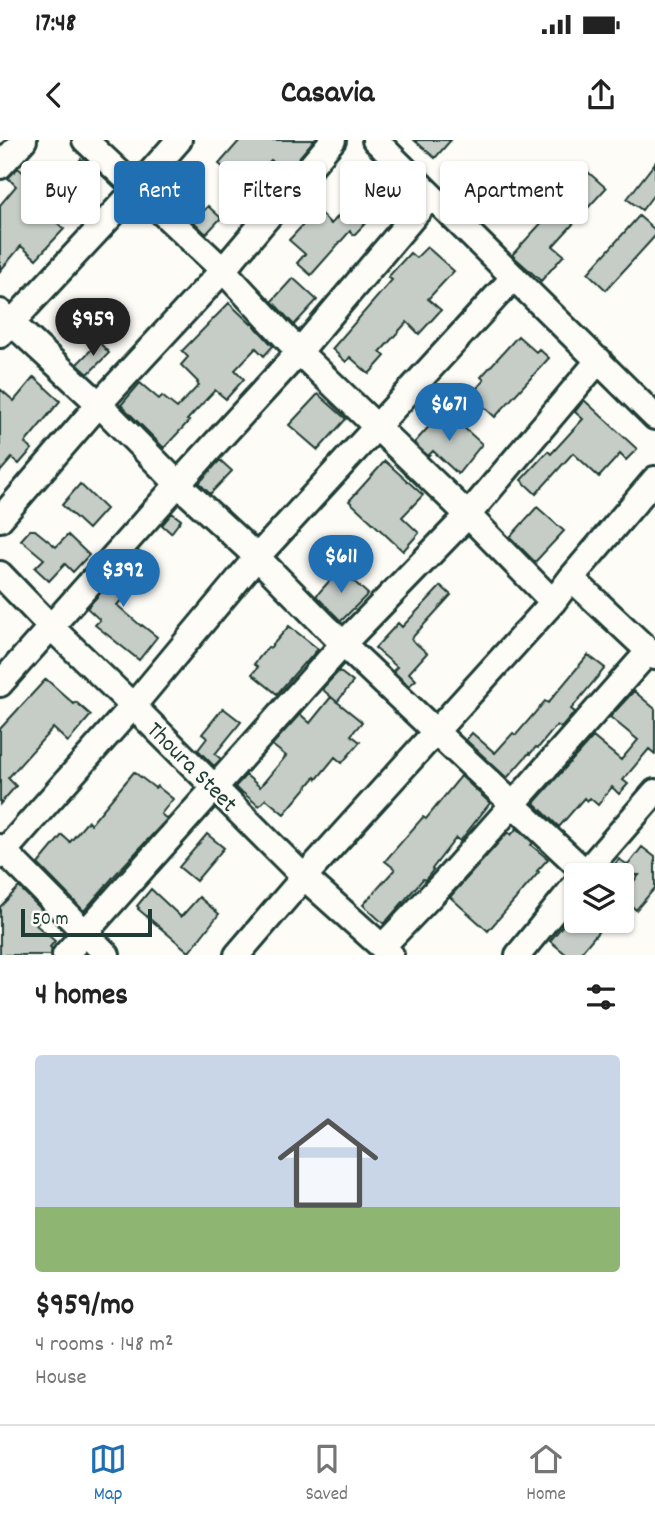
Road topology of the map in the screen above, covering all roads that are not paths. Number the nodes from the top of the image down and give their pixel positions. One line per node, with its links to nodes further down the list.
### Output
1 (24, 140): 7 (street)
2 (85, 140): 8 (street)
3 (179, 140): 6 (street)
4 (333, 140): 12 (street)
5 (375, 140): 9 (street)
6 (161, 161)
7 (0, 166)
8 (114, 168)
9 (431, 197): 13 (street); 15 (street)
10 (114, 211): 14 (street)
11 (174, 224): 12 (street)
12 (223, 270): 15 (street); 17 (street)
13 (514, 277): 16 (street); 19 (street)
14 (4, 323): 17 (street)
15 (299, 352): 19 (street); 21 (street)
16 (599, 360): 18 (street); 22 (street)
17 (99, 404): 21 (street); 23 (street)
18 (655, 417)
19 (377, 427): 22 (street); 24 (street)
20 (655, 479): 26 (street)
21 (177, 484): 24 (street); 28 (street)
22 (468, 515): 27 (street); 29 (street)
23 (0, 519)
24 (257, 557): 29 (street); 32 (street)
25 (0, 573): 28 (street, Thoura Steet)
26 (571, 578): 27 (street); 30 (street)
27 (553, 602): 33 (street)
28 (51, 627): 31 (street); 32 (street, Thoura Steet)
29 (343, 644): 33 (street); 34 (street)
30 (652, 654): 36 (street)
31 (0, 684)
32 (132, 706): 34 (street, Thoura Steet); 37 (street)
33 (436, 733): 36 (street); 40 (street)
34 (215, 788): 40 (street, Thoura Steet); 42 (street)
35 (655, 792): 39 (street)
36 (512, 804): 38 (street); 43 (street)
37 (1, 851): 42 (street)
38 (568, 863)
39 (593, 863)
40 (304, 877): 43 (street, Thoura Steet); 46 (street)
41 (564, 898): 47 (street)
42 (85, 933): 44 (street); 45 (street)
43 (387, 951)
44 (65, 955)
45 (107, 955)
46 (237, 955)
47 (517, 955)

